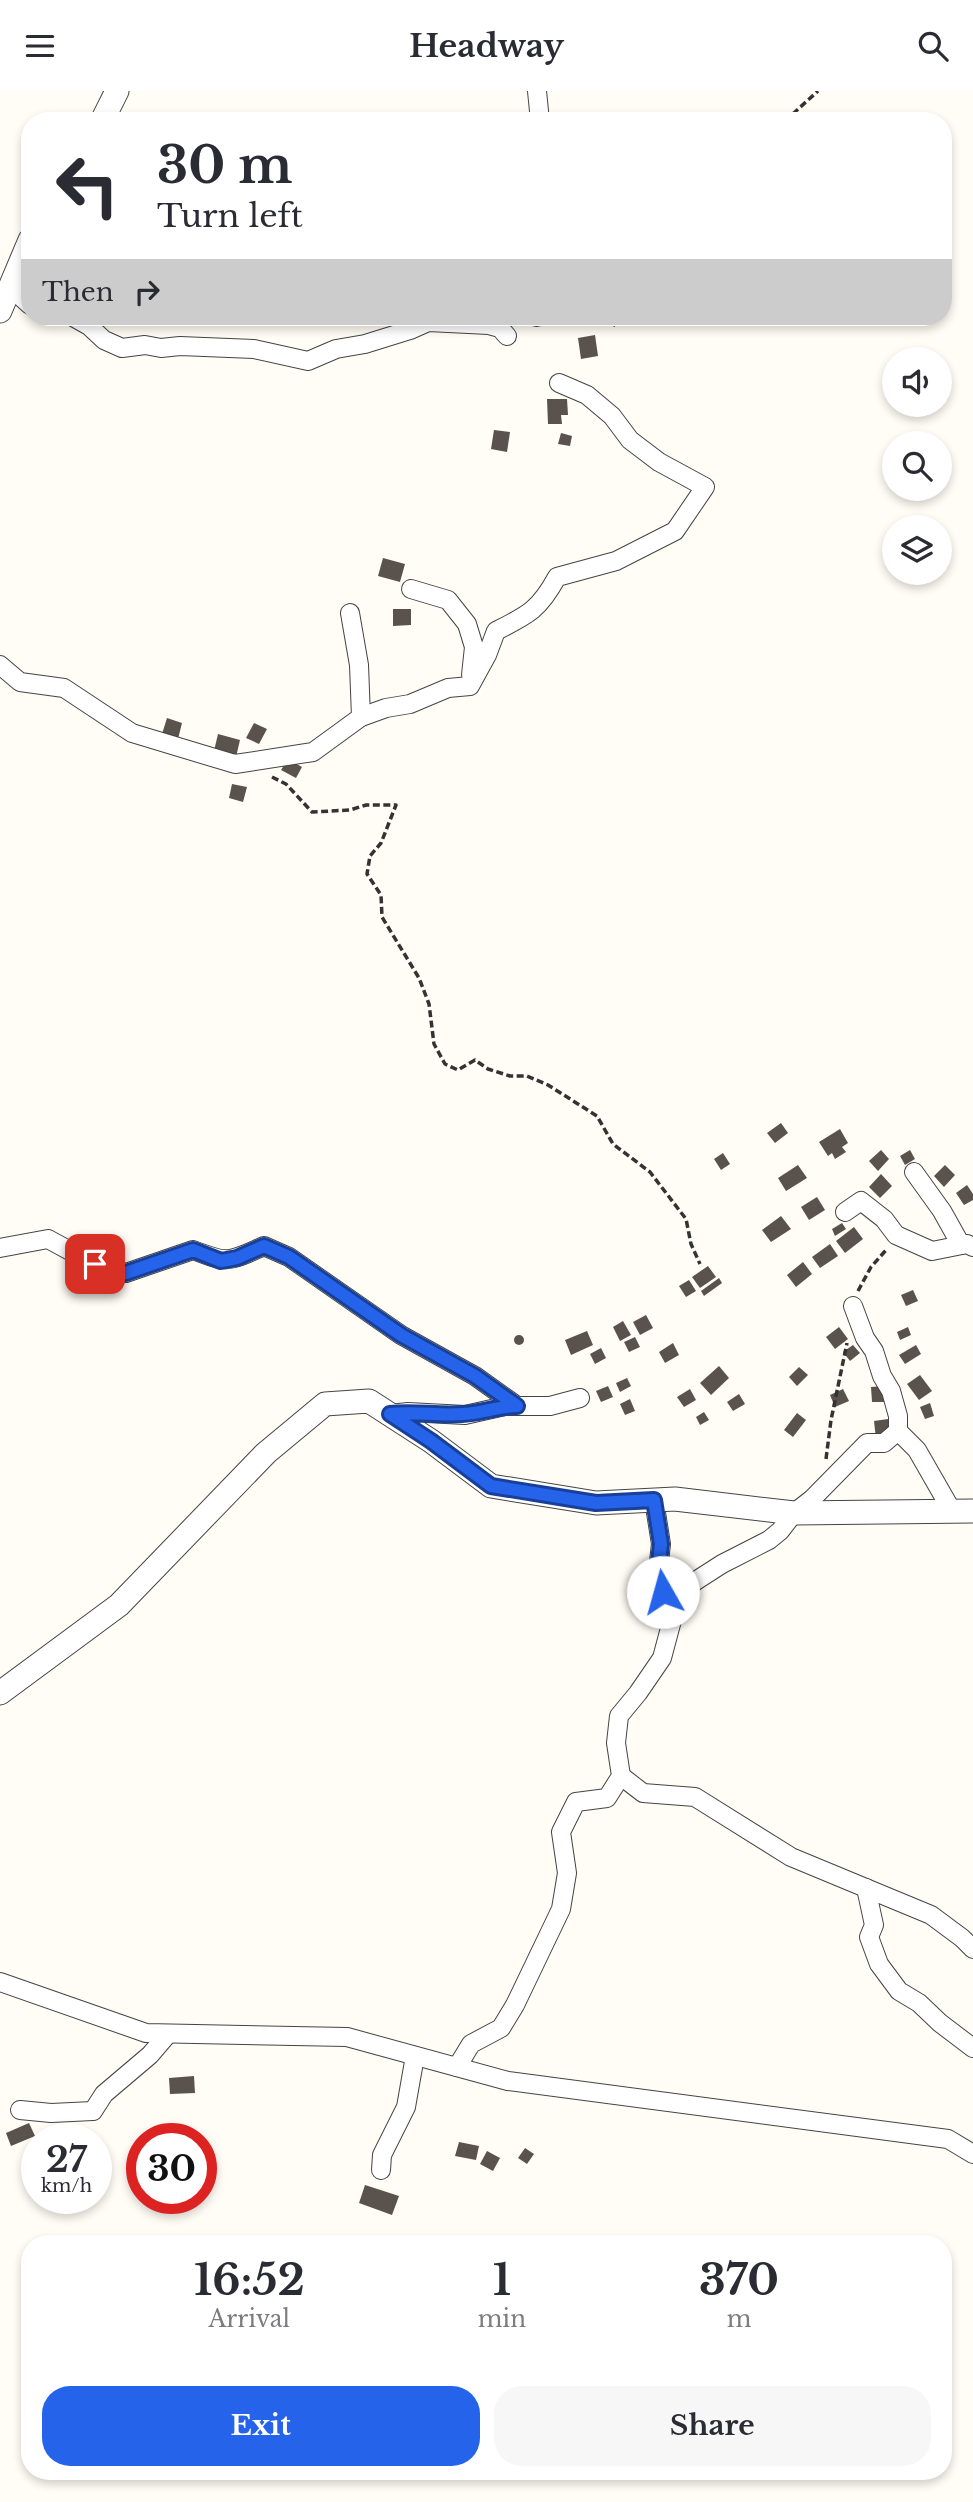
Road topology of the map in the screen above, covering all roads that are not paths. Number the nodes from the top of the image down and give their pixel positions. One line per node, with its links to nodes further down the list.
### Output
1 (117, 91): 3 (street)
2 (537, 91): 4 (street)
3 (106, 112)
4 (539, 112)
5 (21, 261): 6 (street)
6 (10, 287): 7 (street); 8 (street)
7 (21, 297)
8 (0, 311)
9 (87, 326): 10 (street)
10 (418, 326)
11 (493, 326): 12 (street)
12 (507, 336)
13 (559, 383): 17 (street)
14 (411, 589): 17 (street)
15 (351, 613): 18 (street)
16 (0, 665): 18 (street)
17 (470, 686): 18 (street)
18 (360, 717)
19 (914, 1172): 21 (street)
20 (845, 1212): 21 (street)
21 (967, 1246)
22 (0, 1248): 25 (street)
23 (853, 1306): 27 (street)
24 (580, 1398): 25 (street)
25 (517, 1406): 26 (street)
26 (390, 1414): 28 (street); 32 (street)
27 (898, 1431): 29 (street); 30 (street)
28 (654, 1500): 30 (street); 31 (street)
29 (962, 1511): 30 (street)
30 (793, 1513): 31 (street)
31 (670, 1605): 33 (street)
32 (0, 1693)
33 (621, 1776): 34 (street); 40 (street)
34 (866, 1888): 35 (street); 38 (street)
35 (973, 1949)
36 (0, 1982): 37 (street)
37 (168, 2034): 39 (street); 41 (street)
38 (973, 2048)
39 (415, 2056): 40 (street); 43 (street)
40 (457, 2067): 42 (street)
41 (20, 2110)
42 (973, 2154)
43 (381, 2170)

